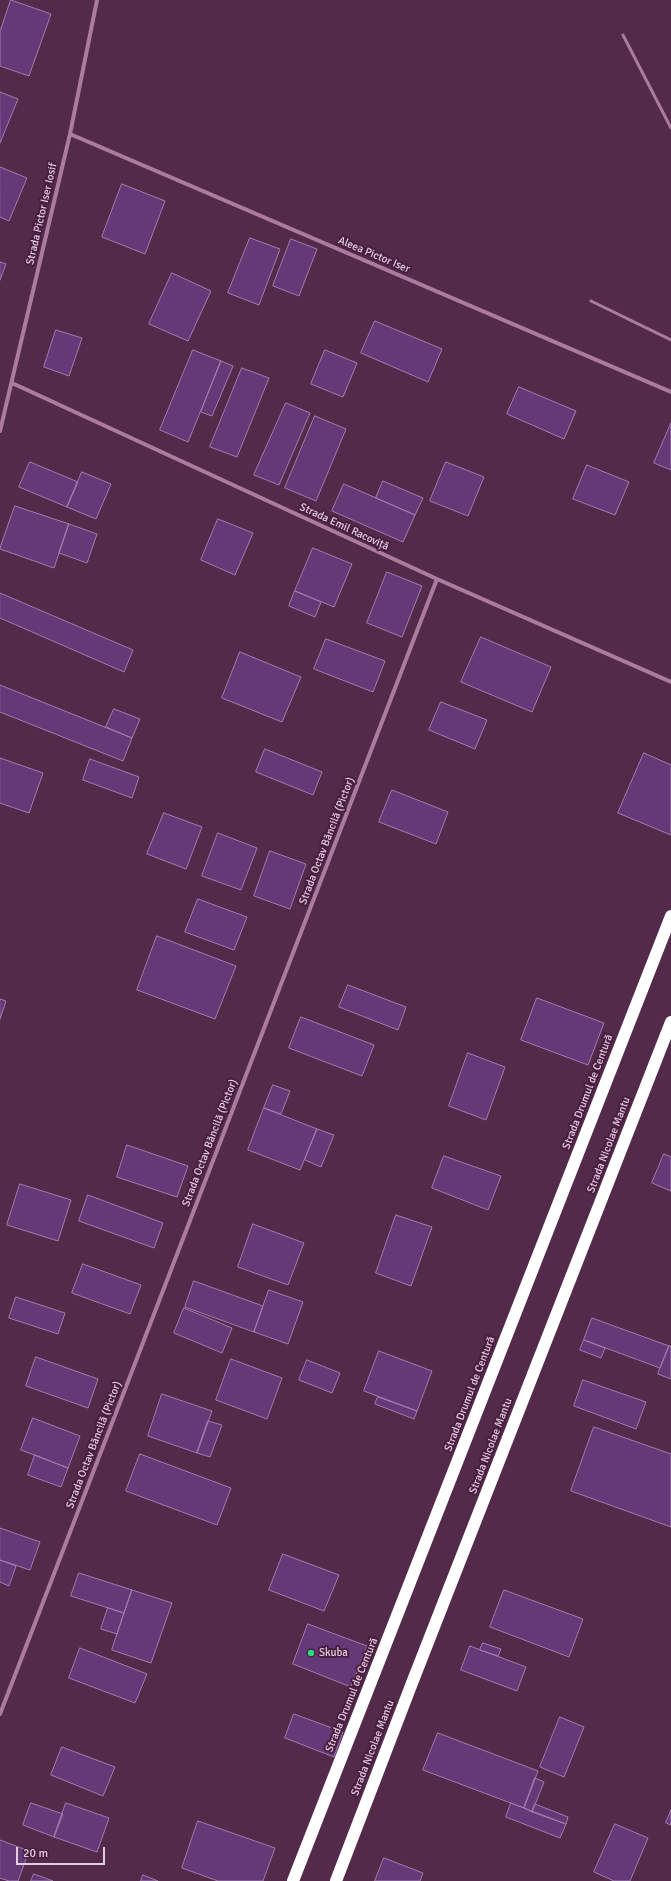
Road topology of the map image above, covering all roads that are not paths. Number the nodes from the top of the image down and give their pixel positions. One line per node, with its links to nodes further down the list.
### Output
1 (97, 0): 4 (street, Strada Pictor Iser Iosif)
2 (622, 35): 3 (lane)
3 (671, 128)
4 (70, 134): 7 (street, Strada Pictor Iser Iosif); 8 (street, Aleea Pictor Iser)
5 (591, 301): 6 (lane)
6 (671, 340)
7 (12, 383): 9 (street, Strada Pictor Iser Iosif); 10 (street, Strada Emil Racoviță)
8 (671, 392)
9 (0, 431)
10 (437, 579): 11 (street, Strada Emil Racoviță); 14 (street, Strada Octav Băncilă (Pictor))
11 (671, 682)
12 (671, 916): 15 (highway, Strada Drumul de Centură)
13 (671, 1022): 16 (highway, Strada Nicolae Mantu)
14 (0, 1714)
15 (293, 1881)
16 (336, 1881)

